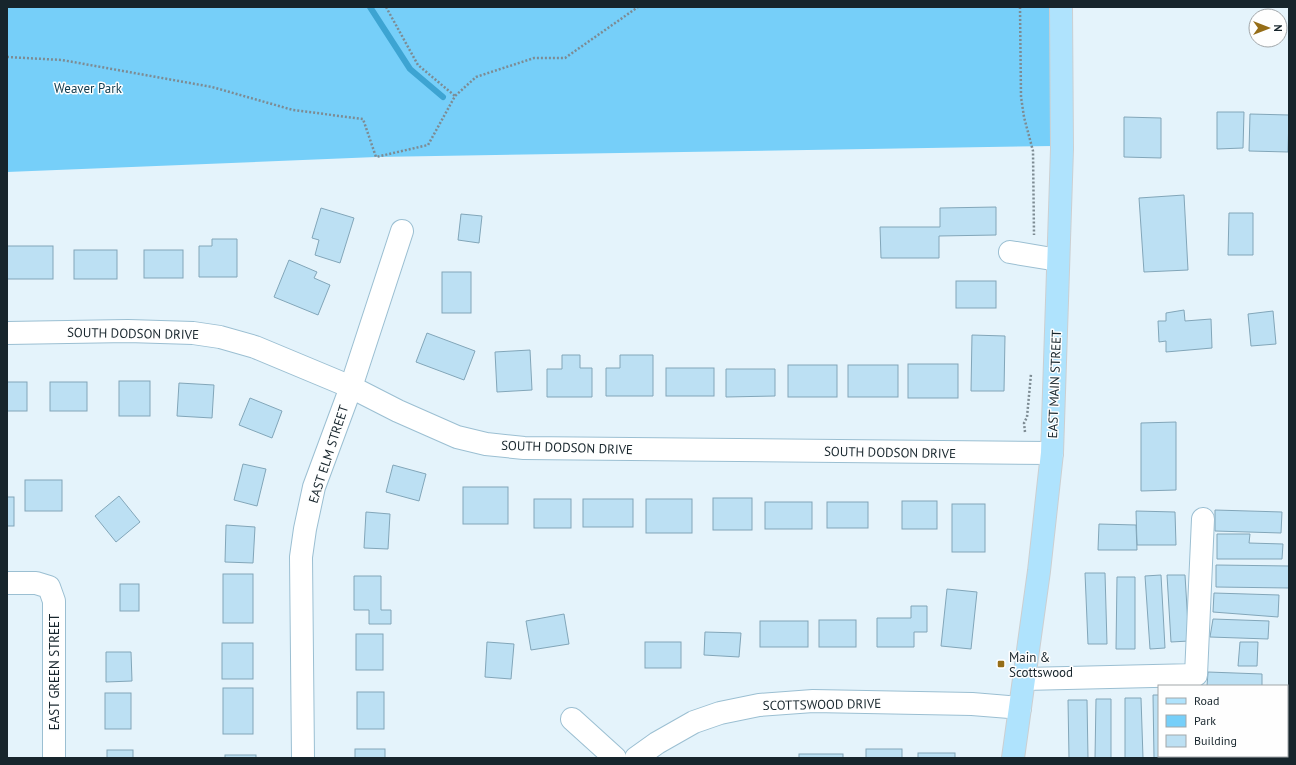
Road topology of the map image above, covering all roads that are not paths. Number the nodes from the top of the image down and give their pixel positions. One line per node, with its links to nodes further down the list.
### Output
1 (1061, 7): 4 (main road, EAST MAIN STREET)
2 (402, 231): 6 (street, EAST ELM STREET)
3 (1010, 252): 4 (street)
4 (1058, 260): 7 (main road, EAST MAIN STREET)
5 (7, 333): 6 (street, SOUTH DODSON DRIVE)
6 (351, 387): 7 (street, SOUTH DODSON DRIVE); 14 (street, EAST ELM STREET)
7 (1052, 453): 10 (main road, EAST MAIN STREET)
8 (1203, 519): 10 (street)
9 (7, 583): 13 (street, EAST GREEN STREET)
10 (1024, 679): 11 (main road, EAST MAIN STREET)
11 (1020, 708): 16 (street, SCOTTSWOOD DRIVE); 17 (main road, EAST MAIN STREET)
12 (572, 719): 15 (street)
13 (54, 758)
14 (303, 758)
15 (615, 758)
16 (636, 758)
17 (1013, 758)

